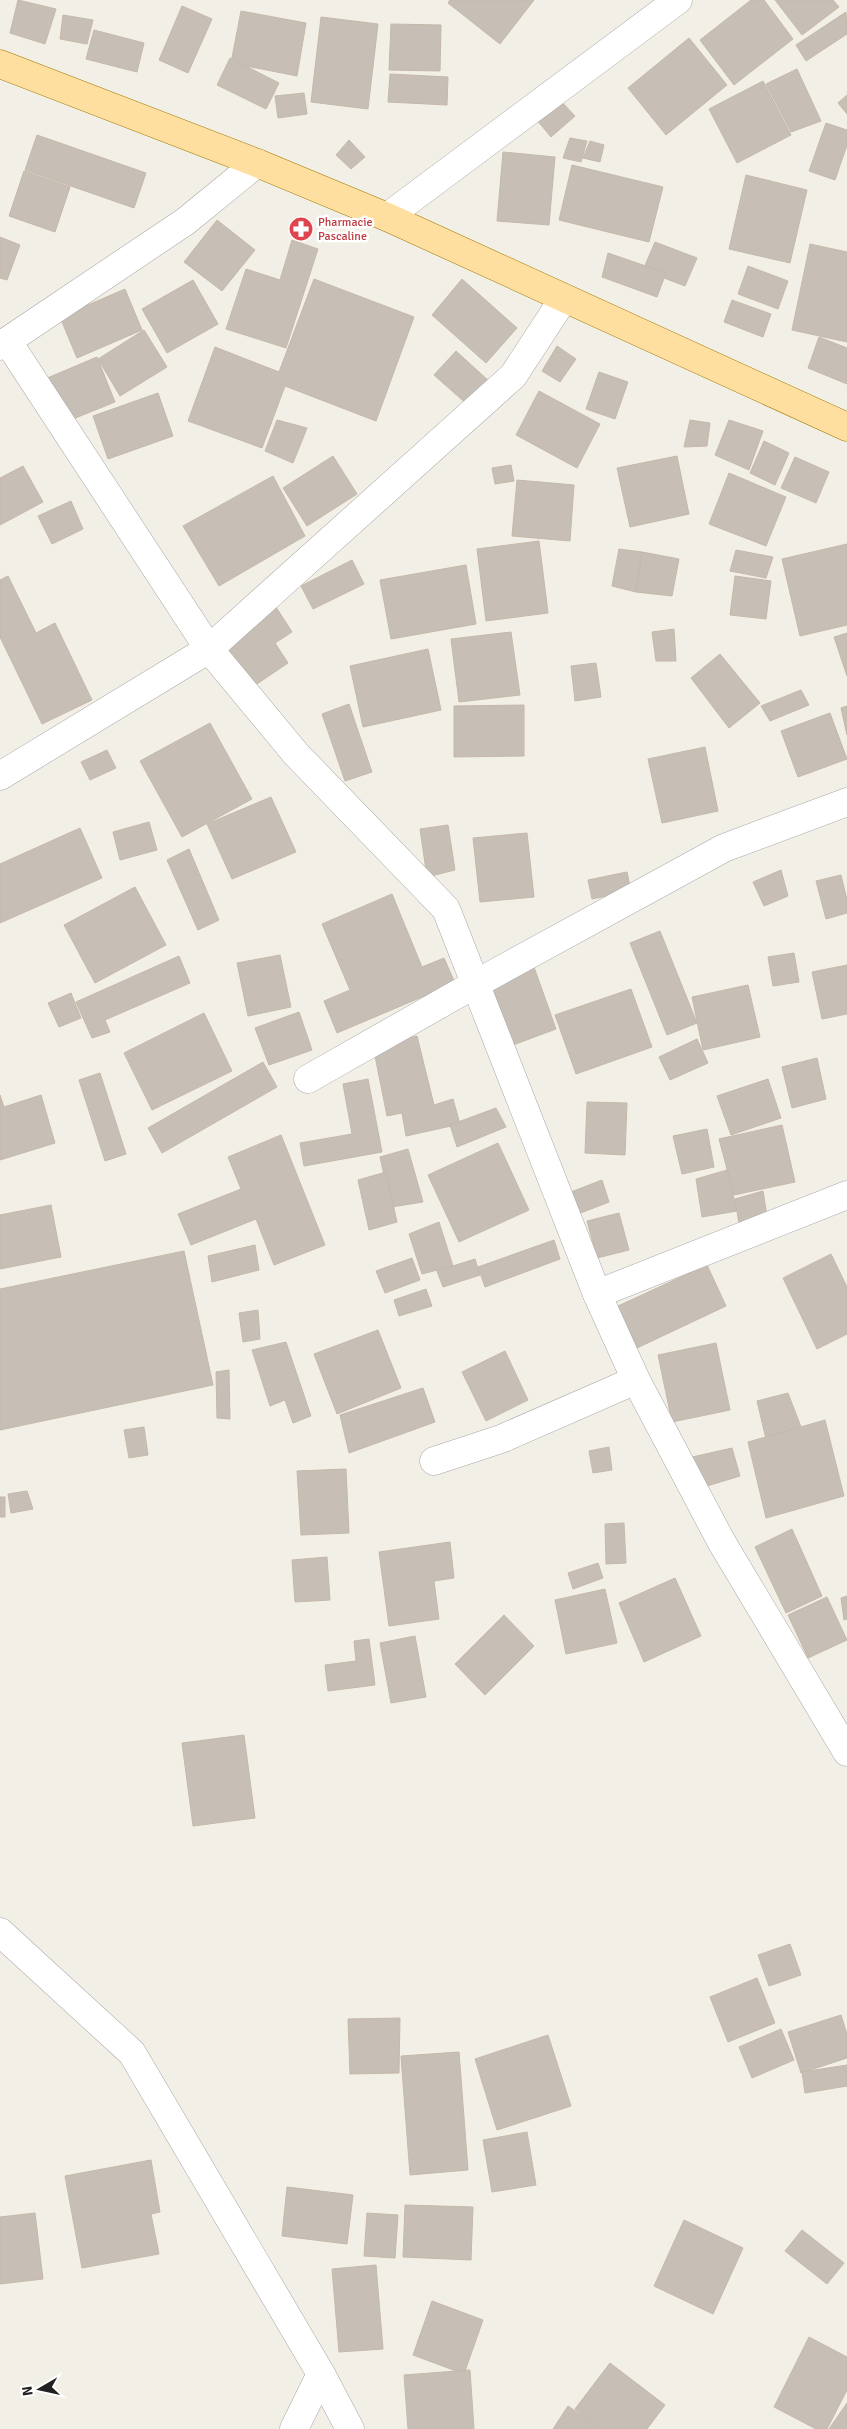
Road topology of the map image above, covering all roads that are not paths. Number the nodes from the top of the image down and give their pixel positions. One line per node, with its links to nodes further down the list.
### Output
1 (678, 0): 4 (street)
2 (0, 64): 3 (main road)
3 (258, 163): 4 (main road); 6 (street)
4 (387, 217): 5 (main road)
5 (564, 298): 7 (main road); 8 (street)
6 (4, 344): 8 (street)
7 (847, 427)
8 (209, 648): 9 (street); 11 (street)
9 (0, 776)
10 (847, 802): 11 (street)
11 (477, 983): 12 (street); 14 (street)
12 (308, 1079)
13 (847, 1194): 14 (street)
14 (597, 1294): 15 (street)
15 (636, 1380): 16 (street); 17 (street)
16 (434, 1461)
17 (844, 1741)
18 (0, 1932): 19 (street)
19 (321, 2374): 20 (street); 21 (street)
20 (294, 2429)
21 (350, 2429)

